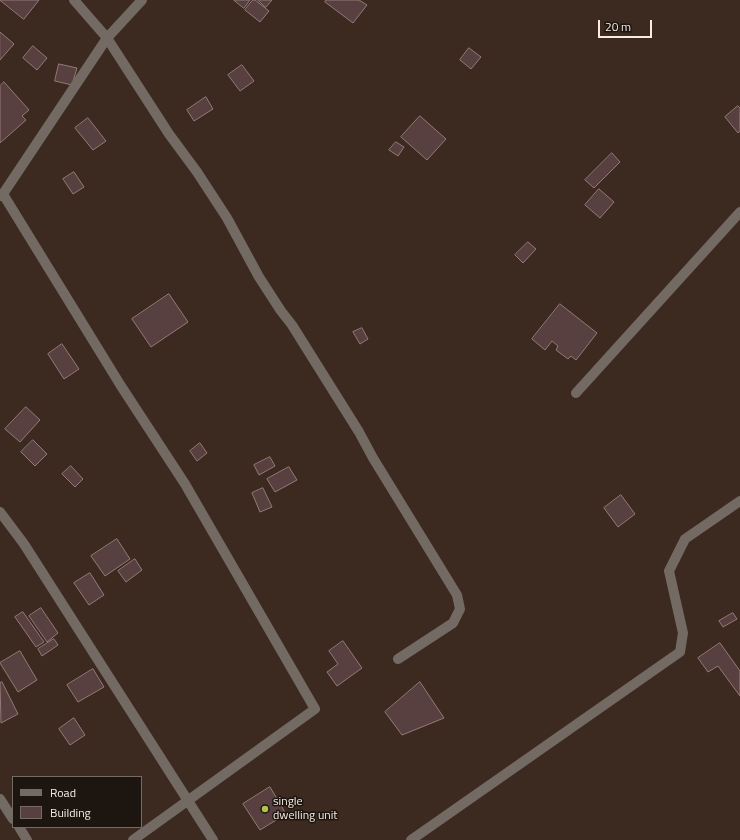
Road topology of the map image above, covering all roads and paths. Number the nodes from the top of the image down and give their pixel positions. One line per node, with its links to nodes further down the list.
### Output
1 (74, 0): 3 (street)
2 (142, 0): 3 (street)
3 (107, 38): 4 (street); 9 (street)
4 (1, 195): 11 (street)
5 (740, 212): 6 (street)
6 (576, 393)
7 (740, 501): 17 (street)
8 (0, 512): 11 (street)
9 (398, 659)
10 (0, 799): 12 (street)
11 (188, 801): 15 (street); 16 (street)
12 (12, 817)
13 (20, 828): 14 (street)
14 (28, 840)
15 (133, 840)
16 (213, 840)
17 (411, 840)

